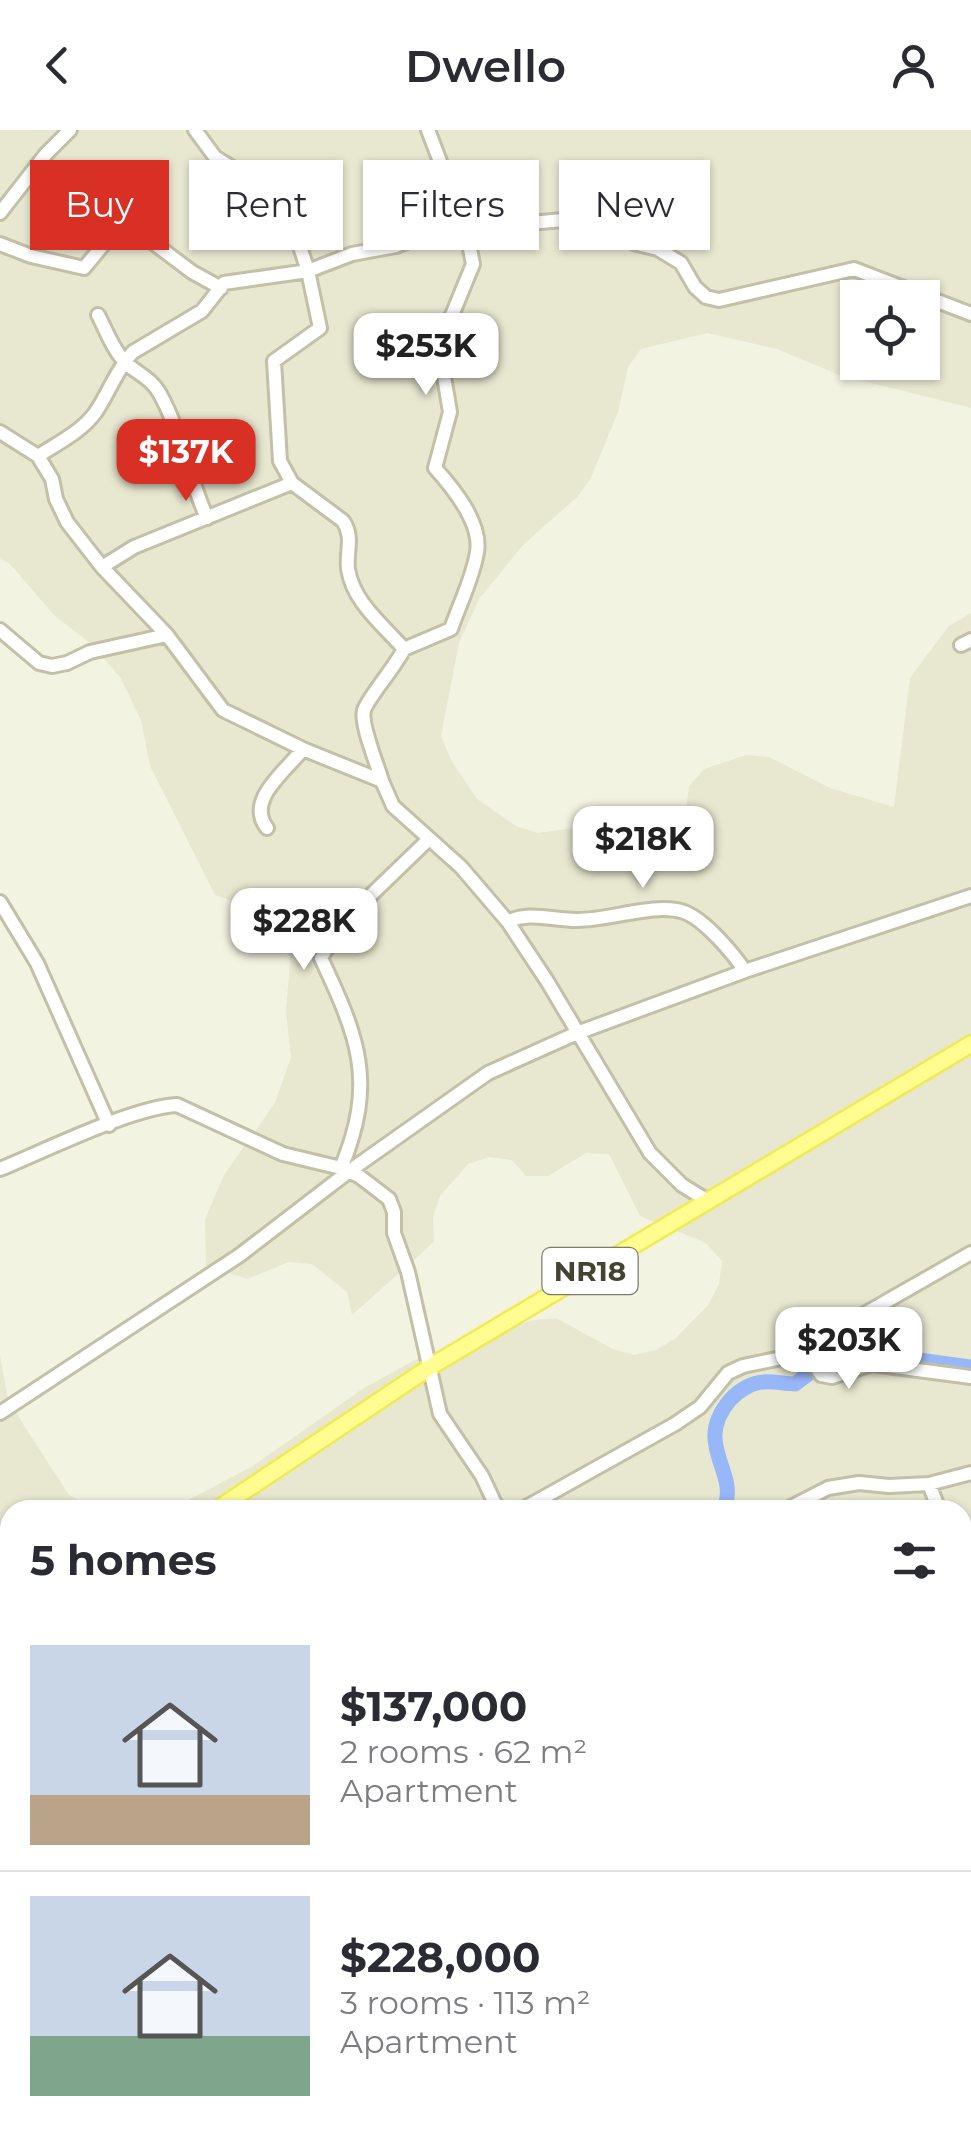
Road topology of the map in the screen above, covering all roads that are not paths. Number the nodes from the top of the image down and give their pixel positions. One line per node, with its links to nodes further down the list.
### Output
1 (70, 130): 5 (street)
2 (195, 130): 10 (street)
3 (428, 130): 4 (street)
4 (440, 160)
5 (0, 213)
6 (539, 222): 12 (street)
7 (0, 244): 11 (street)
8 (374, 250): 10 (street)
9 (470, 250): 22 (street)
10 (308, 270): 11 (street); 17 (street)
11 (221, 288): 14 (street)
12 (971, 314)
13 (98, 315): 14 (street)
14 (124, 362): 16 (street); 18 (street)
15 (0, 432): 16 (street)
16 (38, 456): 19 (street)
17 (292, 483): 18 (street); 22 (street)
18 (207, 518): 19 (street)
19 (102, 568): 21 (street)
20 (0, 630): 21 (street)
21 (167, 635): 23 (street)
22 (404, 649): 24 (street)
23 (303, 749): 24 (street); 25 (street)
24 (382, 781): 26 (street)
25 (267, 828)
26 (430, 839): 29 (street); 35 (street)
27 (971, 896): 30 (street)
28 (0, 902): 33 (street)
29 (508, 922): 30 (street); 31 (street)
30 (744, 970): 31 (street)
31 (577, 1033): 35 (street); 36 (street)
32 (971, 1044): 36 (main road, NR18)
33 (109, 1125): 34 (street); 35 (street)
34 (0, 1169)
35 (345, 1170): 39 (street); 41 (street)
36 (708, 1201): 39 (main road, NR18)
37 (971, 1253): 38 (street)
38 (818, 1340): 40 (street); 46 (street)
39 (430, 1367): 44 (main road, NR18); 45 (street)
40 (971, 1376)
41 (0, 1413)
42 (971, 1473): 43 (street)
43 (930, 1484): 47 (street); 48 (street)
44 (231, 1500)
45 (493, 1500)
46 (538, 1500)
47 (805, 1500)
48 (935, 1500)

